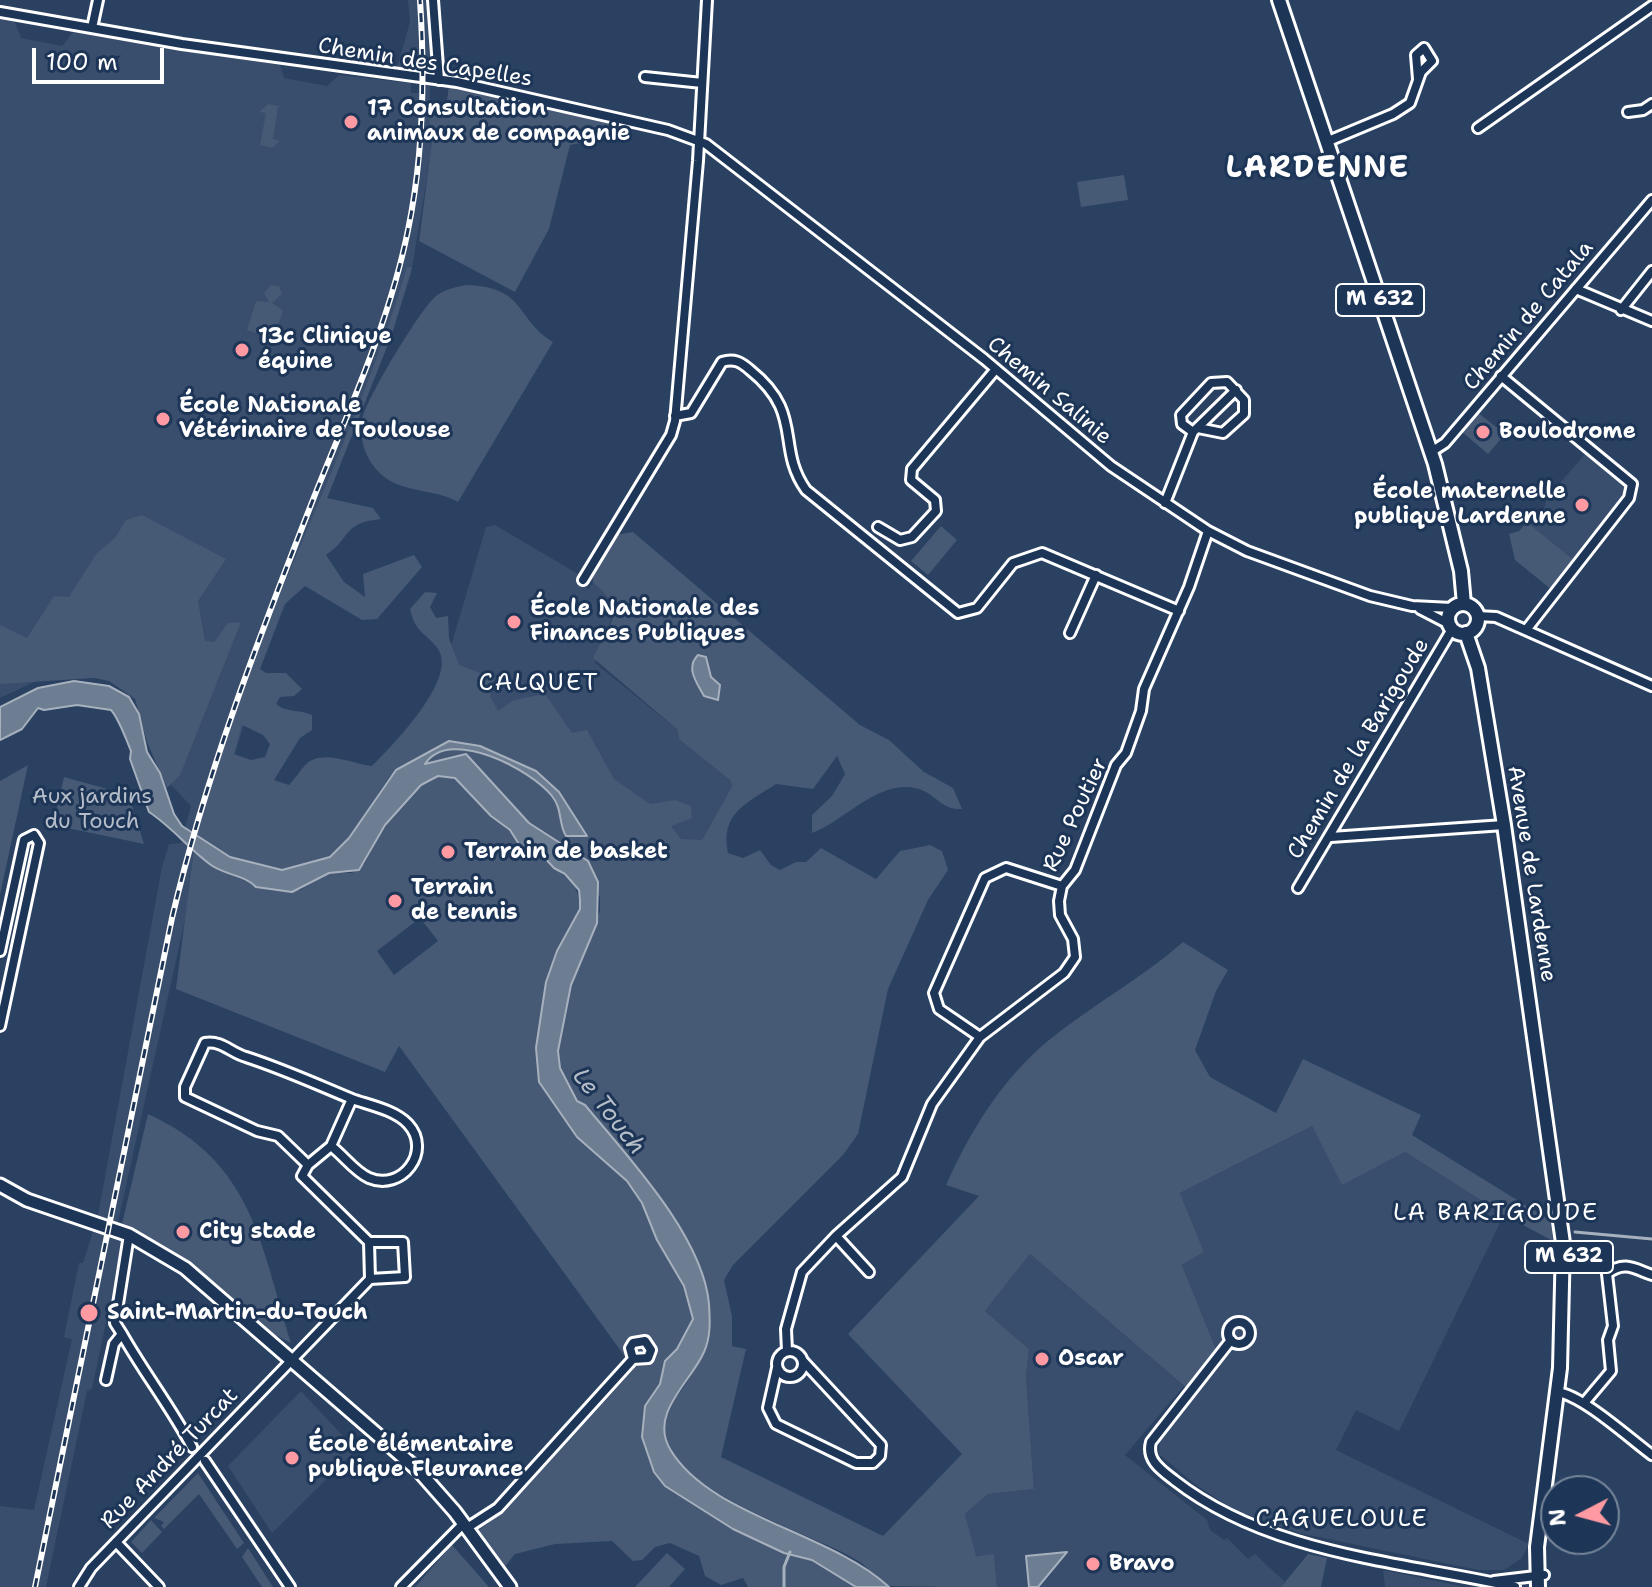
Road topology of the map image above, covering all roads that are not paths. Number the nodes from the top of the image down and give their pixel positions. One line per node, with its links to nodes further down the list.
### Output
1 (98, 0): 7 (street)
2 (433, 0): 10 (street)
3 (707, 0): 11 (street)
4 (1279, 0): 16 (main road, M 632)
5 (1652, 6): 14 (street)
6 (0, 12): 7 (street, Chemin des Capelles)
7 (92, 28): 10 (street, Chemin des Capelles)
8 (645, 77): 11 (street)
9 (1418, 79): 16 (street)
10 (439, 80): 15 (street, Chemin des Capelles)
11 (702, 83): 15 (street)
12 (1652, 104): 13 (street)
13 (1628, 112)
14 (1478, 128)
15 (699, 141): 22 (street, Chemin Salinie); 25 (street)
16 (1326, 142): 27 (main road, M 632)
17 (1652, 200): 19 (street, Chemin de Catala)
18 (1652, 271): 20 (street)
19 (1576, 289): 20 (street); 23 (street, Chemin de Catala)
20 (1621, 310): 21 (street)
21 (1652, 321)
22 (996, 369): 28 (street, Chemin Salinie); 29 (street)
23 (1501, 376): 27 (street, Chemin de Catala); 38 (street)
24 (1236, 390): 26 (street); 26 (street); 26 (street)
25 (675, 416): 31 (street); 32 (street)
26 (1196, 430): 28 (street)
27 (1431, 452): 34 (main road, M 632)
28 (1165, 503): 30 (street, Chemin Salinie)
29 (878, 527)
30 (1208, 531): 33 (street, Chemin Salinie); 35 (street, Rue Poutier)
31 (1096, 575): 35 (street); 39 (street)
32 (583, 580)
33 (1412, 606): 34 (street, Chemin Salinie); 37 (street, Chemin Salinie)
34 (1458, 606): 36 (main road); 37 (main road)
35 (1179, 611): 44 (street, Rue Poutier)
36 (1477, 616): 38 (street); 40 (main road)
37 (1450, 626): 40 (main road); 43 (street, Chemin de la Barigoude)
38 (1526, 630): 41 (street)
39 (1070, 633)
40 (1466, 633): 42 (main road, Avenue de Lardenne / M 632)
41 (1652, 686)
42 (1504, 825): 43 (street); 68 (main road, Avenue de Lardenne / M 632)
43 (1331, 837): 45 (street, Chemin de la Barigoude)
44 (1062, 886): 49 (street, Rue Poutier); 49 (street)
45 (1298, 888)
46 (0, 951): 47 (street)
47 (4, 983): 48 (street)
48 (0, 1026)
49 (980, 1037): 55 (street, Rue Poutier)
50 (352, 1099): 51 (street); 51 (street); 52 (street)
51 (331, 1146): 52 (street)
52 (308, 1165): 56 (street)
53 (0, 1185): 54 (street)
54 (129, 1235): 60 (street); 63 (street)
55 (836, 1236): 57 (street); 62 (street, Rue Poutier)
56 (369, 1242): 59 (street); 59 (street)
57 (869, 1272)
58 (1652, 1275): 69 (street)
59 (370, 1279): 63 (street, Rue André Turcat)
60 (122, 1334): 67 (street); 70 (street)
61 (1231, 1340): 75 (street)
62 (787, 1351): 65 (street, Rue Poutier); 66 (street, Rue Poutier)
63 (290, 1359): 73 (street); 74 (street, Rue André Turcat)
64 (633, 1359): 73 (street)
65 (803, 1361): 66 (street); 66 (street, Rue Poutier)
66 (777, 1368)
67 (106, 1380)
68 (1561, 1392): 69 (street); 76 (main road, Avenue de Lardenne / M 632)
69 (1584, 1403): 71 (street)
70 (192, 1447)
71 (1652, 1455)
72 (205, 1461): 79 (street)
73 (465, 1526): 80 (street); 81 (street)
74 (116, 1542): 77 (street, Rue André Turcat); 78 (street)
75 (1490, 1581): 76 (street); 82 (street)
76 (1542, 1583)
77 (79, 1587)
78 (159, 1587)
79 (290, 1587)
80 (401, 1587)
81 (510, 1587)
82 (1515, 1587)

